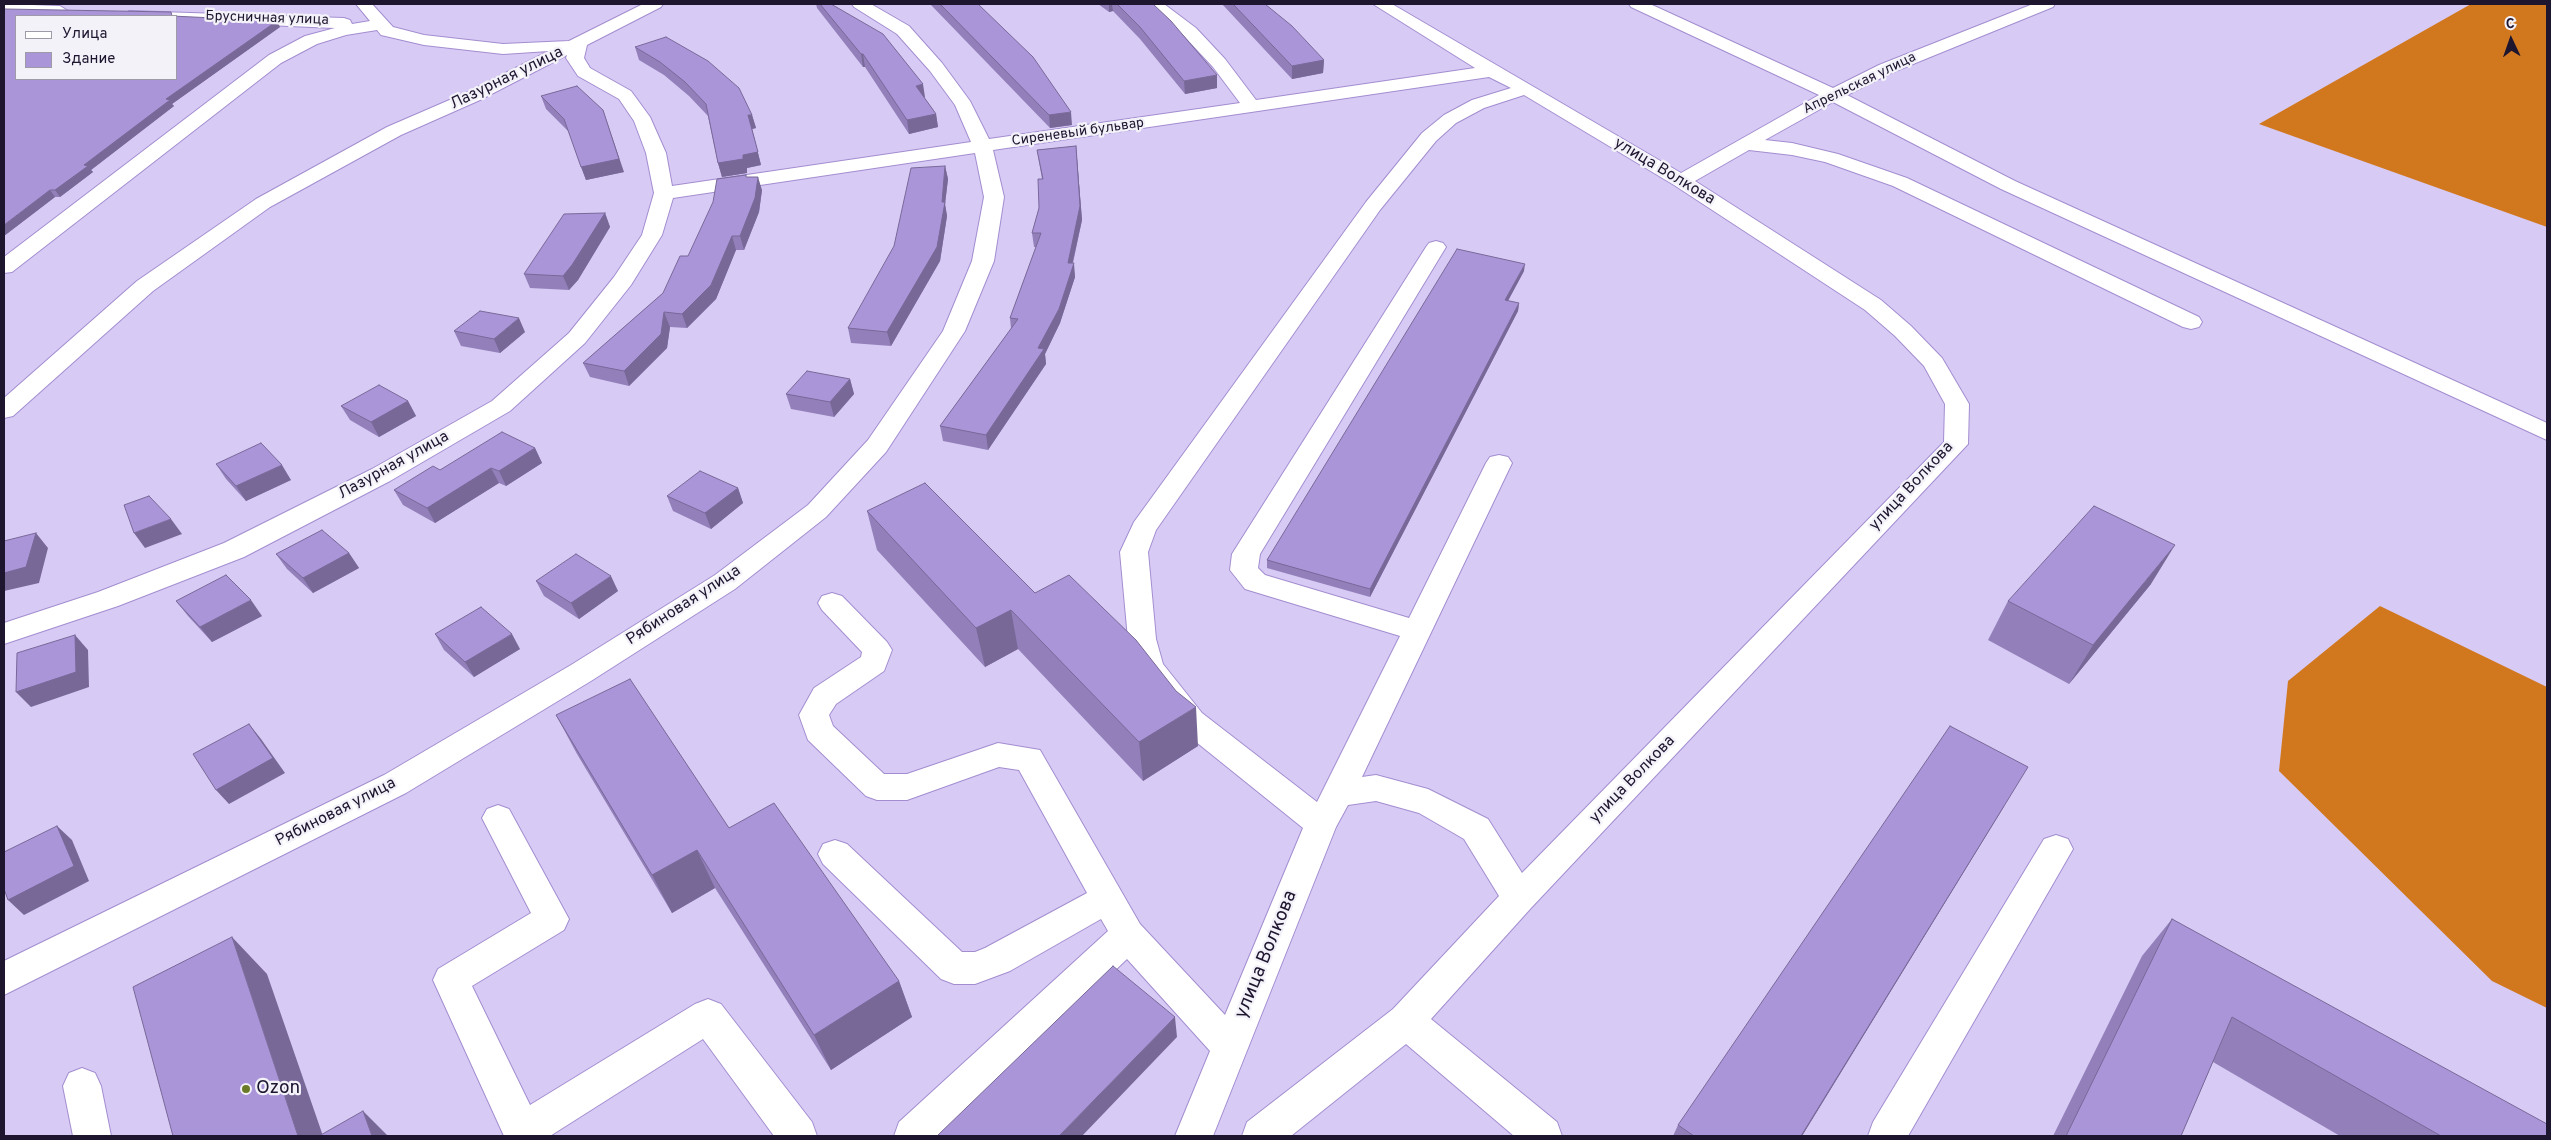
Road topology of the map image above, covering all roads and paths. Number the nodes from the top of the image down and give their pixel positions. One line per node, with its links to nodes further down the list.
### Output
1 (364, 4): 13 (street)
2 (655, 4): 14 (street)
3 (860, 4): 20 (street, Рябиновая улица)
4 (1154, 4): 18 (street)
5 (1381, 4): 15 (street, улица Волкова)
6 (1637, 4): 17 (street)
7 (2047, 4): 17 (street, Апрельская улица)
8 (4, 8): 9 (street)
9 (72, 11)
10 (121, 13): 11 (street, Брусничная улица)
11 (168, 15)
12 (178, 15): 13 (street, Брусничная улица)
13 (381, 24): 14 (street); 24 (street)
14 (578, 44): 22 (street, Лазурная улица); 26 (street, Лазурная улица)
15 (1492, 71): 16 (street, улица Волкова); 18 (street, Сиреневый бульвар)
16 (1526, 89): 21 (street, улица Волкова); 34 (street)
17 (1834, 95): 19 (street, Апрельская улица); 27 (street)
18 (1253, 108): 20 (street, Сиреневый бульвар)
19 (1747, 144): 21 (street, Апрельская улица); 25 (street)
20 (983, 147): 22 (street, Сиреневый бульвар); 40 (street, Рябиновая улица)
21 (1681, 181): 38 (street, улица Волкова)
22 (664, 193): 31 (street, Лазурная улица)
23 (1436, 247): 30 (street)
24 (4, 267)
25 (2191, 322)
26 (4, 411)
27 (2547, 432)
28 (1499, 463): 30 (street, улица Волкова)
29 (832, 603): 37 (street)
30 (1418, 631): 32 (street, улица Волкова)
31 (4, 634)
32 (1338, 794): 34 (street, улица Волкова); 38 (street)
33 (498, 818): 44 (street)
34 (1321, 824): 42 (street, улица Волкова)
35 (2056, 849): 51 (street)
36 (835, 854): 37 (street)
37 (1108, 898): 39 (street)
38 (1519, 898): 41 (street, улица Волкова)
39 (1128, 935): 42 (street); 47 (street)
40 (4, 979)
41 (1406, 1021): 49 (street, улица Волкова); 50 (street)
42 (1230, 1047): 48 (street, улица Волкова)
43 (82, 1086): 45 (street)
44 (523, 1134): 46 (street)
45 (92, 1136)
46 (798, 1136)
47 (913, 1136)
48 (1194, 1136)
49 (1261, 1136)
50 (1543, 1136)
51 (1887, 1136)

